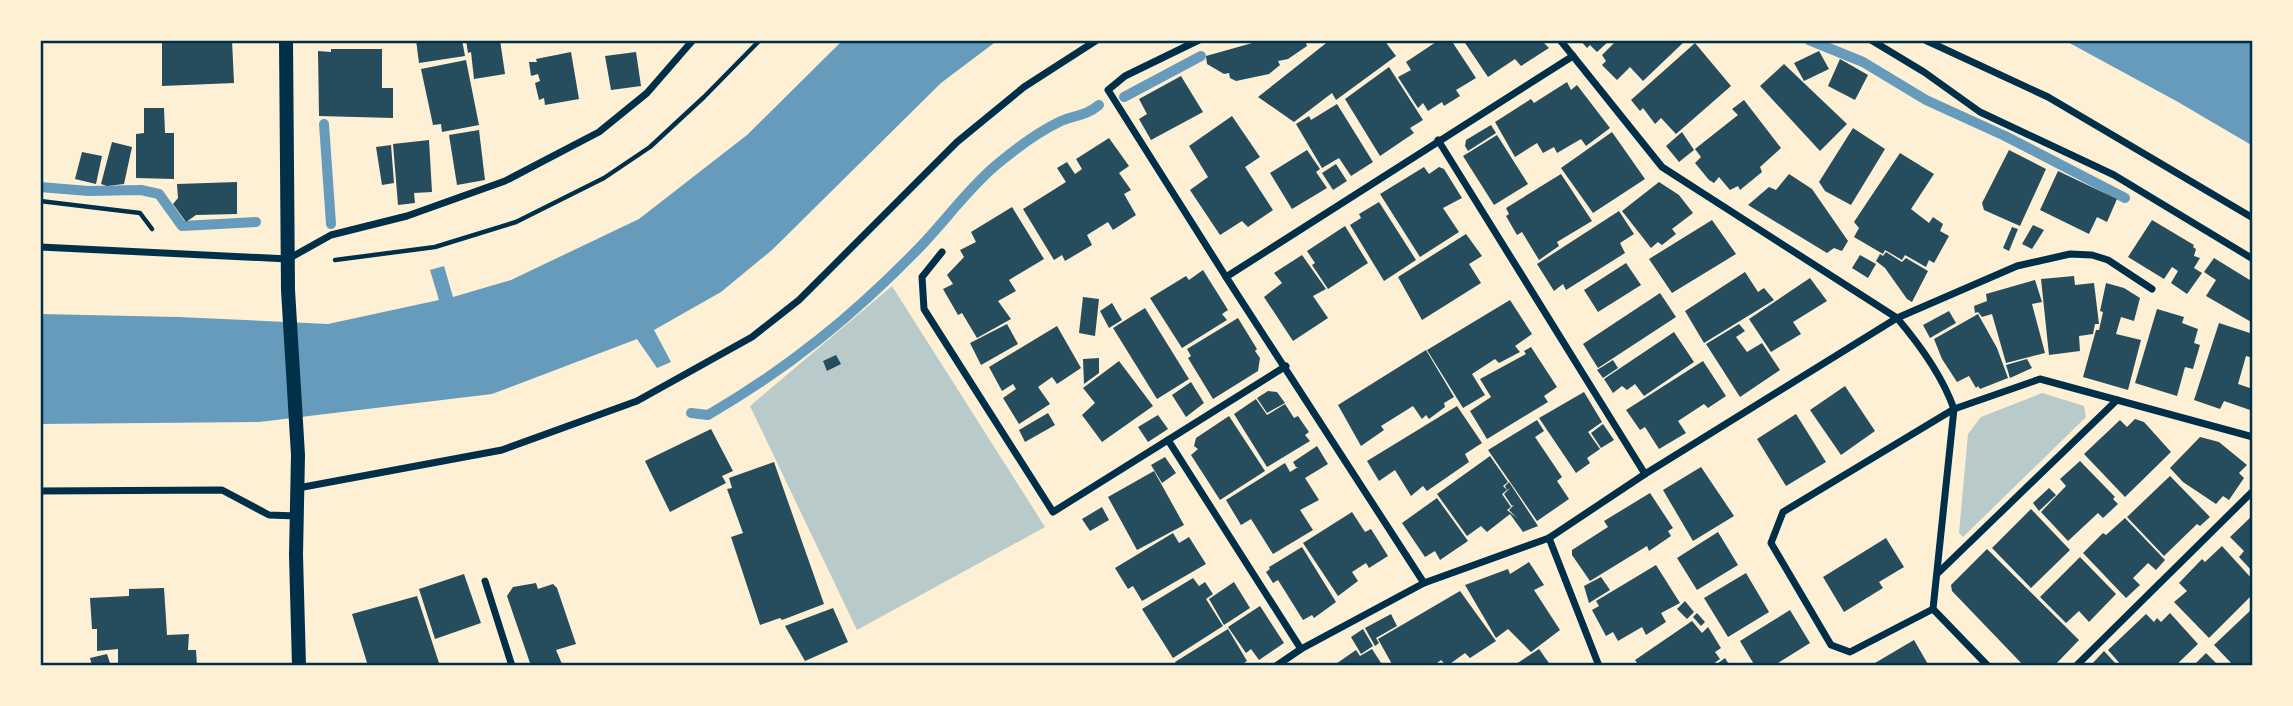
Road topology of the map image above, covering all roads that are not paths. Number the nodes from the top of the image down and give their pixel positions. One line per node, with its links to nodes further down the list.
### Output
1 (286, 40): 13 (main road)
2 (693, 40): 13 (street)
3 (1097, 40): 24 (street)
4 (1199, 40): 15 (street)
5 (1560, 40): 8 (street)
6 (1871, 40): 14 (street)
7 (1925, 40): 10 (street)
8 (1573, 56): 9 (street); 17 (street)
9 (1438, 140): 15 (street); 23 (street)
10 (2253, 218)
11 (40, 247): 13 (street)
12 (942, 252): 22 (street)
13 (288, 259): 24 (main road)
14 (2253, 259)
15 (1226, 277): 18 (street)
16 (2152, 289): 17 (street)
17 (1897, 318): 20 (street); 23 (street)
18 (1286, 366): 22 (street); 31 (street)
19 (2117, 400): 20 (street); 21 (street); 29 (street)
20 (1954, 409): 29 (street); 32 (street)
21 (2253, 437)
22 (1168, 440): 33 (street)
23 (1645, 474): 28 (street)
24 (297, 488): 27 (main road)
25 (40, 491): 27 (street)
26 (2253, 491): 39 (street)
27 (297, 516): 35 (main road)
28 (1549, 538): 31 (street); 37 (street)
29 (1938, 573): 32 (street)
30 (485, 581): 36 (street)
31 (1424, 583): 33 (street)
32 (1933, 609): 38 (street)
33 (1301, 649): 34 (street)
34 (1280, 665)
35 (299, 666)
36 (512, 666)
37 (1599, 666)
38 (1988, 666)
39 (2076, 666)

